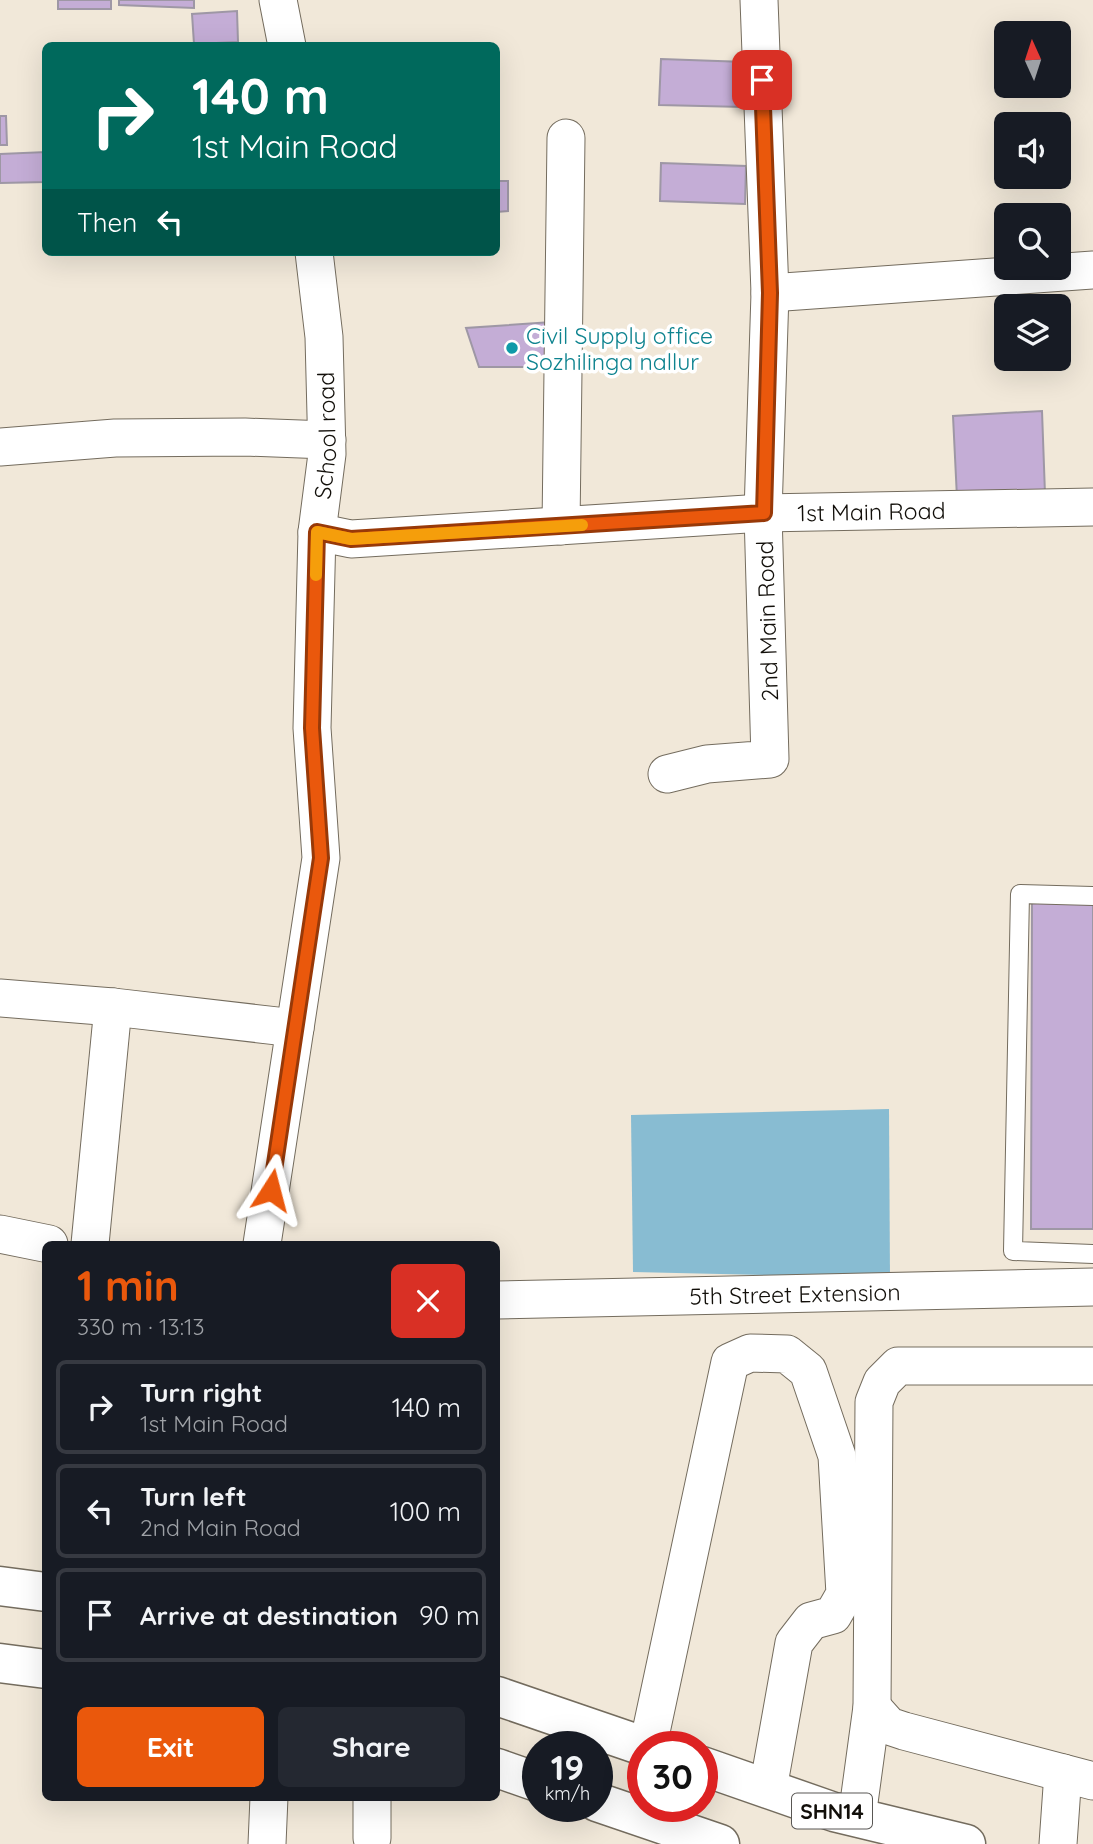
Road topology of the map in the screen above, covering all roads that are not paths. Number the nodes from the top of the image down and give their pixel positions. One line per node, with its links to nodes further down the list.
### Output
1 (278, 0): 3 (street)
2 (759, 0): 7 (street, 2nd Main Road)
3 (286, 42)
4 (566, 138): 12 (street)
5 (314, 256): 8 (street, School road)
6 (1093, 270): 7 (street)
7 (770, 293): 11 (street, 2nd Main Road)
8 (327, 440): 9 (street); 13 (street, School road)
9 (0, 447)
10 (1093, 507): 11 (street, 1st Main Road)
11 (764, 513): 12 (street, 1st Main Road); 14 (street, 2nd Main Road)
12 (561, 526): 13 (street, 1st Main Road)
13 (317, 532): 18 (street, School road)
14 (667, 774)
15 (1093, 896): 24 (lane)
16 (0, 998): 17 (street)
17 (113, 1007): 18 (street); 20 (street)
18 (295, 1028): 21 (street, School road)
19 (0, 1234): 22 (street)
20 (90, 1241)
21 (262, 1241)
22 (42, 1243)
23 (1093, 1254): 24 (lane)
24 (1079, 1276): 25 (street, 5th Street Extension)
25 (500, 1300)
26 (1093, 1366): 32 (street)
27 (0, 1586): 28 (main road)
28 (42, 1591)
29 (0, 1663): 30 (main road)
30 (42, 1668)
31 (500, 1697): 34 (main road)
32 (872, 1707): 37 (street); 43 (street)
33 (649, 1731): 39 (street)
34 (627, 1740)
35 (500, 1769): 36 (main road)
36 (522, 1777)
37 (1078, 1777): 48 (street)
38 (718, 1778): 39 (main road, SHN14)
39 (768, 1789): 43 (main road, SHN14)
40 (270, 1801): 46 (street)
41 (372, 1801): 45 (street)
42 (613, 1806): 44 (main road)
43 (858, 1817): 47 (main road, SHN14)
44 (701, 1828)
45 (375, 1842)
46 (267, 1844)
47 (966, 1844)
48 (1058, 1844)

